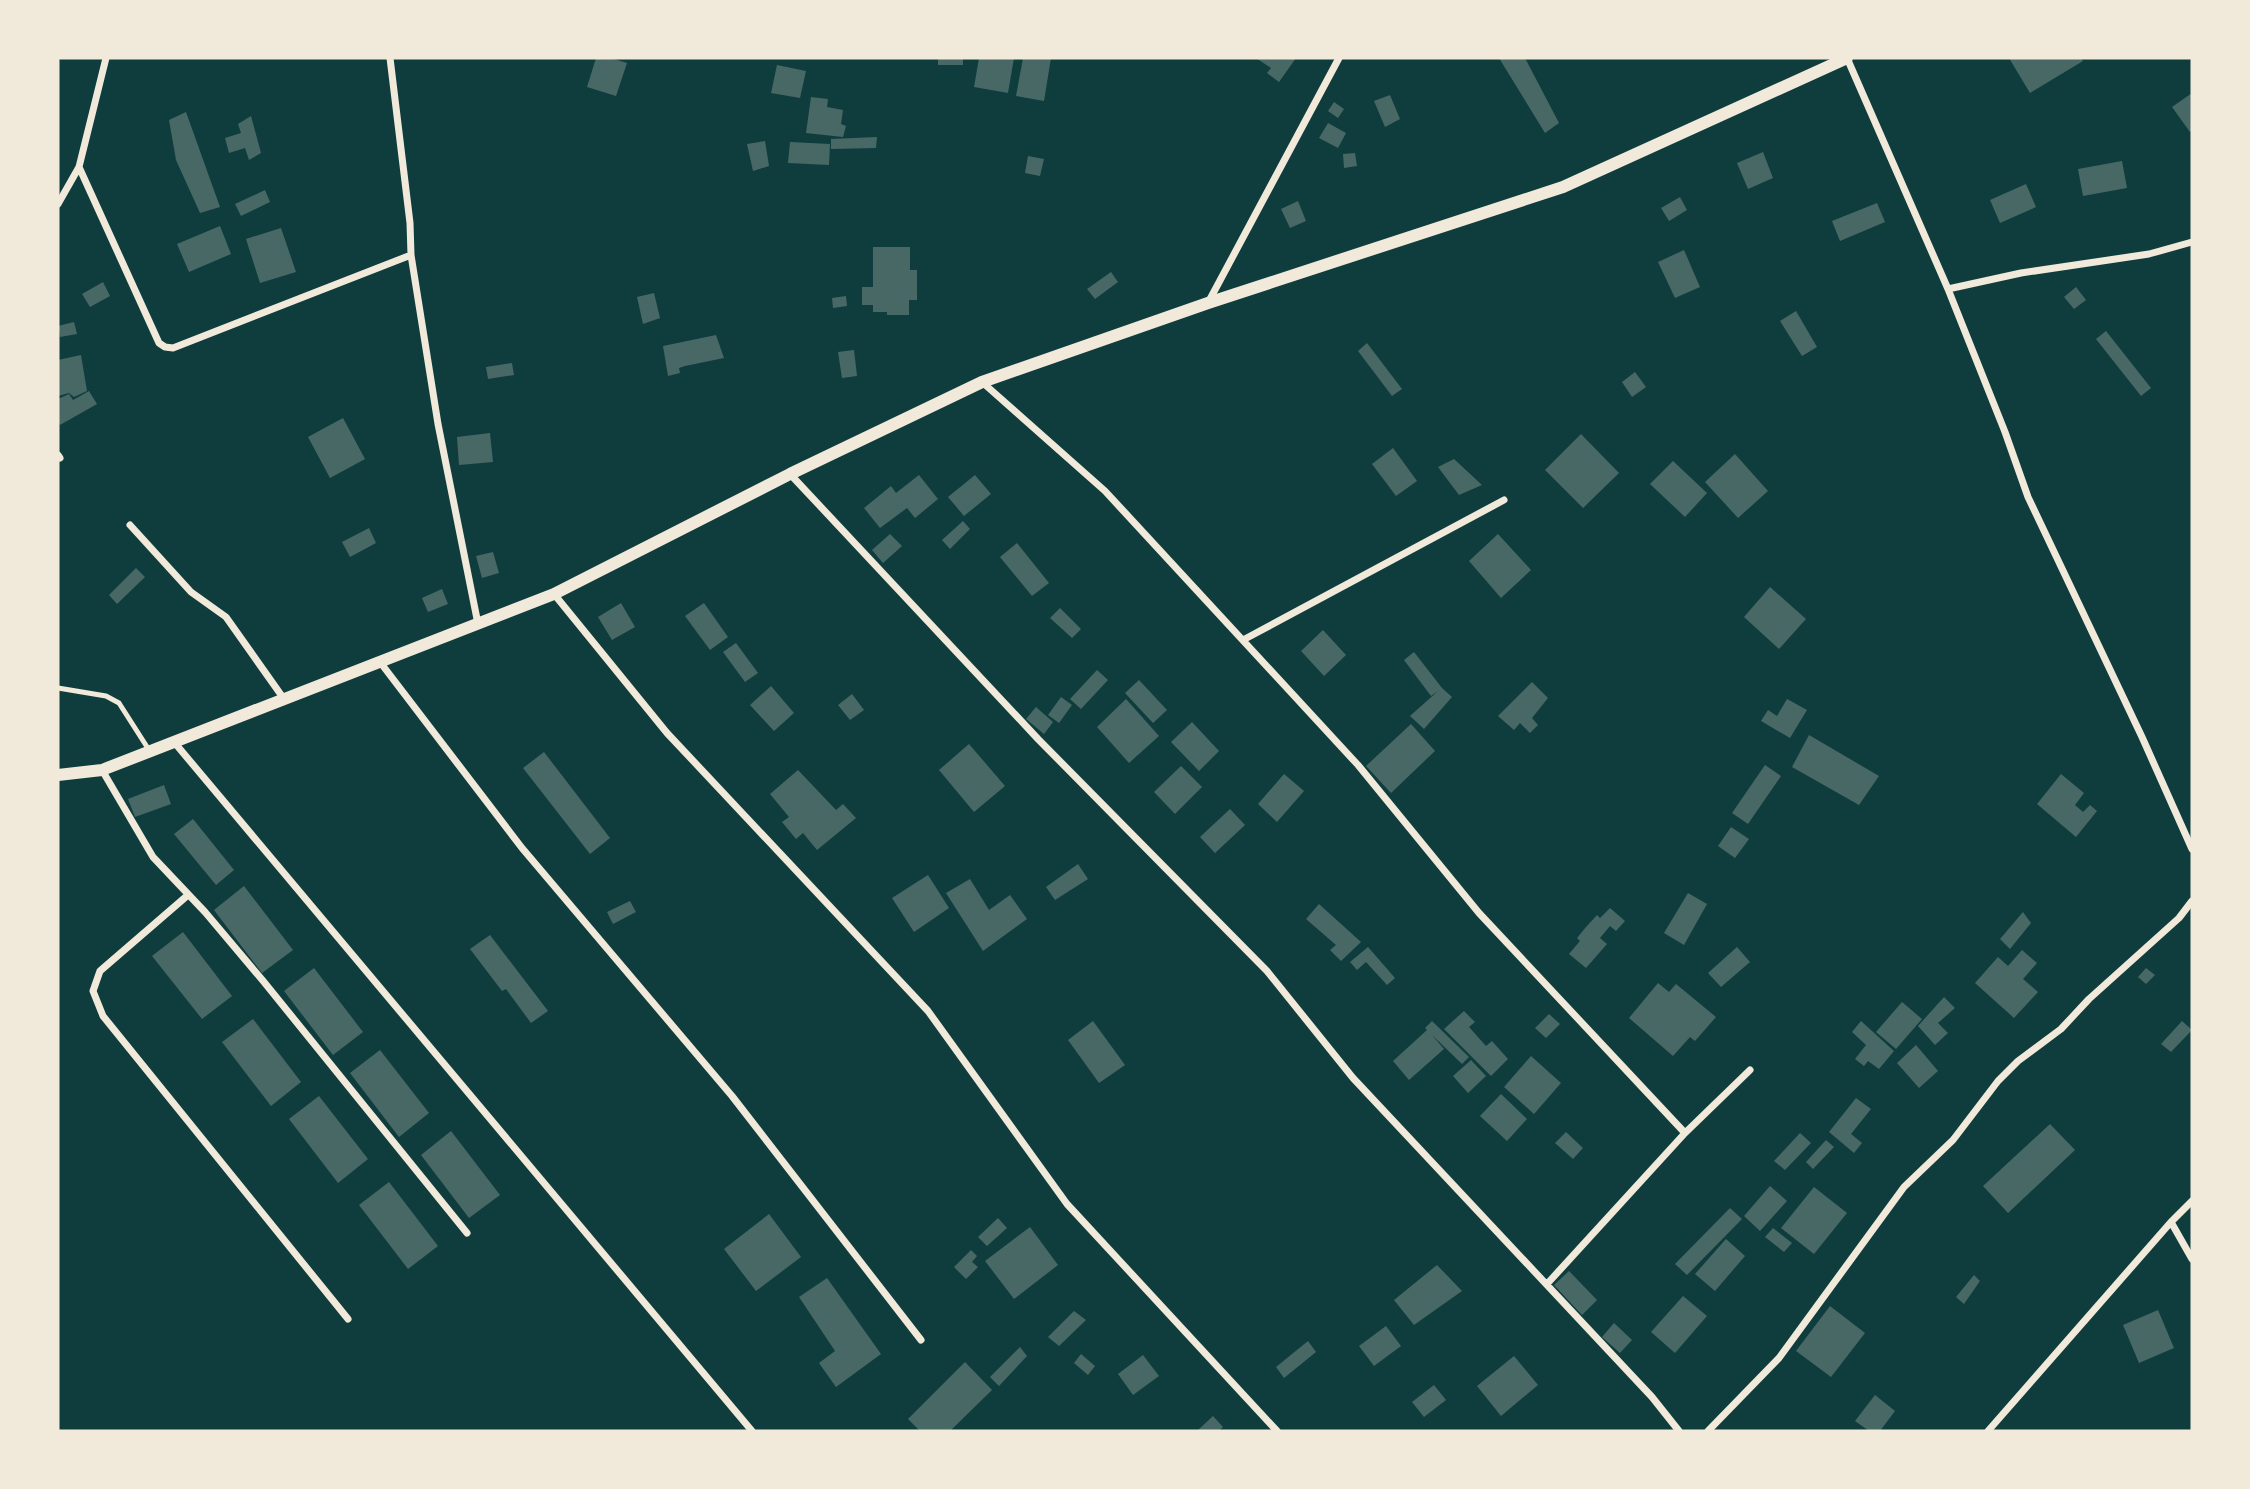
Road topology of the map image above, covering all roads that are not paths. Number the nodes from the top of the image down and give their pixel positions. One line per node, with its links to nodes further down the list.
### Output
1 (106, 58): 5 (street)
2 (390, 58): 8 (street)
3 (1339, 58): 10 (street)
4 (1847, 58): 9 (street); 10 (street)
5 (79, 167): 6 (street); 8 (street)
6 (58, 204)
7 (2192, 242): 9 (street)
8 (411, 255): 16 (street)
9 (1948, 289): 25 (street)
10 (1208, 303): 11 (street)
11 (982, 382): 12 (street); 17 (street)
12 (790, 474): 15 (street); 34 (street)
13 (1504, 499): 17 (street)
14 (130, 525): 20 (street)
15 (554, 594): 16 (street); 38 (street)
16 (478, 624): 18 (street)
17 (1243, 640): 29 (street)
18 (380, 662): 20 (street); 36 (street)
19 (58, 688): 22 (lane)
20 (284, 699): 21 (street)
21 (174, 741): 22 (street); 37 (street)
22 (149, 751): 23 (street)
23 (102, 770): 24 (street); 26 (street)
24 (58, 775)
25 (2192, 849)
26 (188, 895): 32 (street); 35 (street)
27 (2192, 901): 40 (street)
28 (1750, 1070): 29 (street)
29 (1685, 1133): 34 (street)
30 (2192, 1201): 31 (street)
31 (2171, 1222): 33 (street); 41 (street)
32 (467, 1233)
33 (2192, 1259)
34 (1546, 1284): 39 (street)
35 (348, 1319)
36 (921, 1340)
37 (752, 1431)
38 (1277, 1431)
39 (1679, 1431)
40 (1708, 1431)
41 (1988, 1431)

